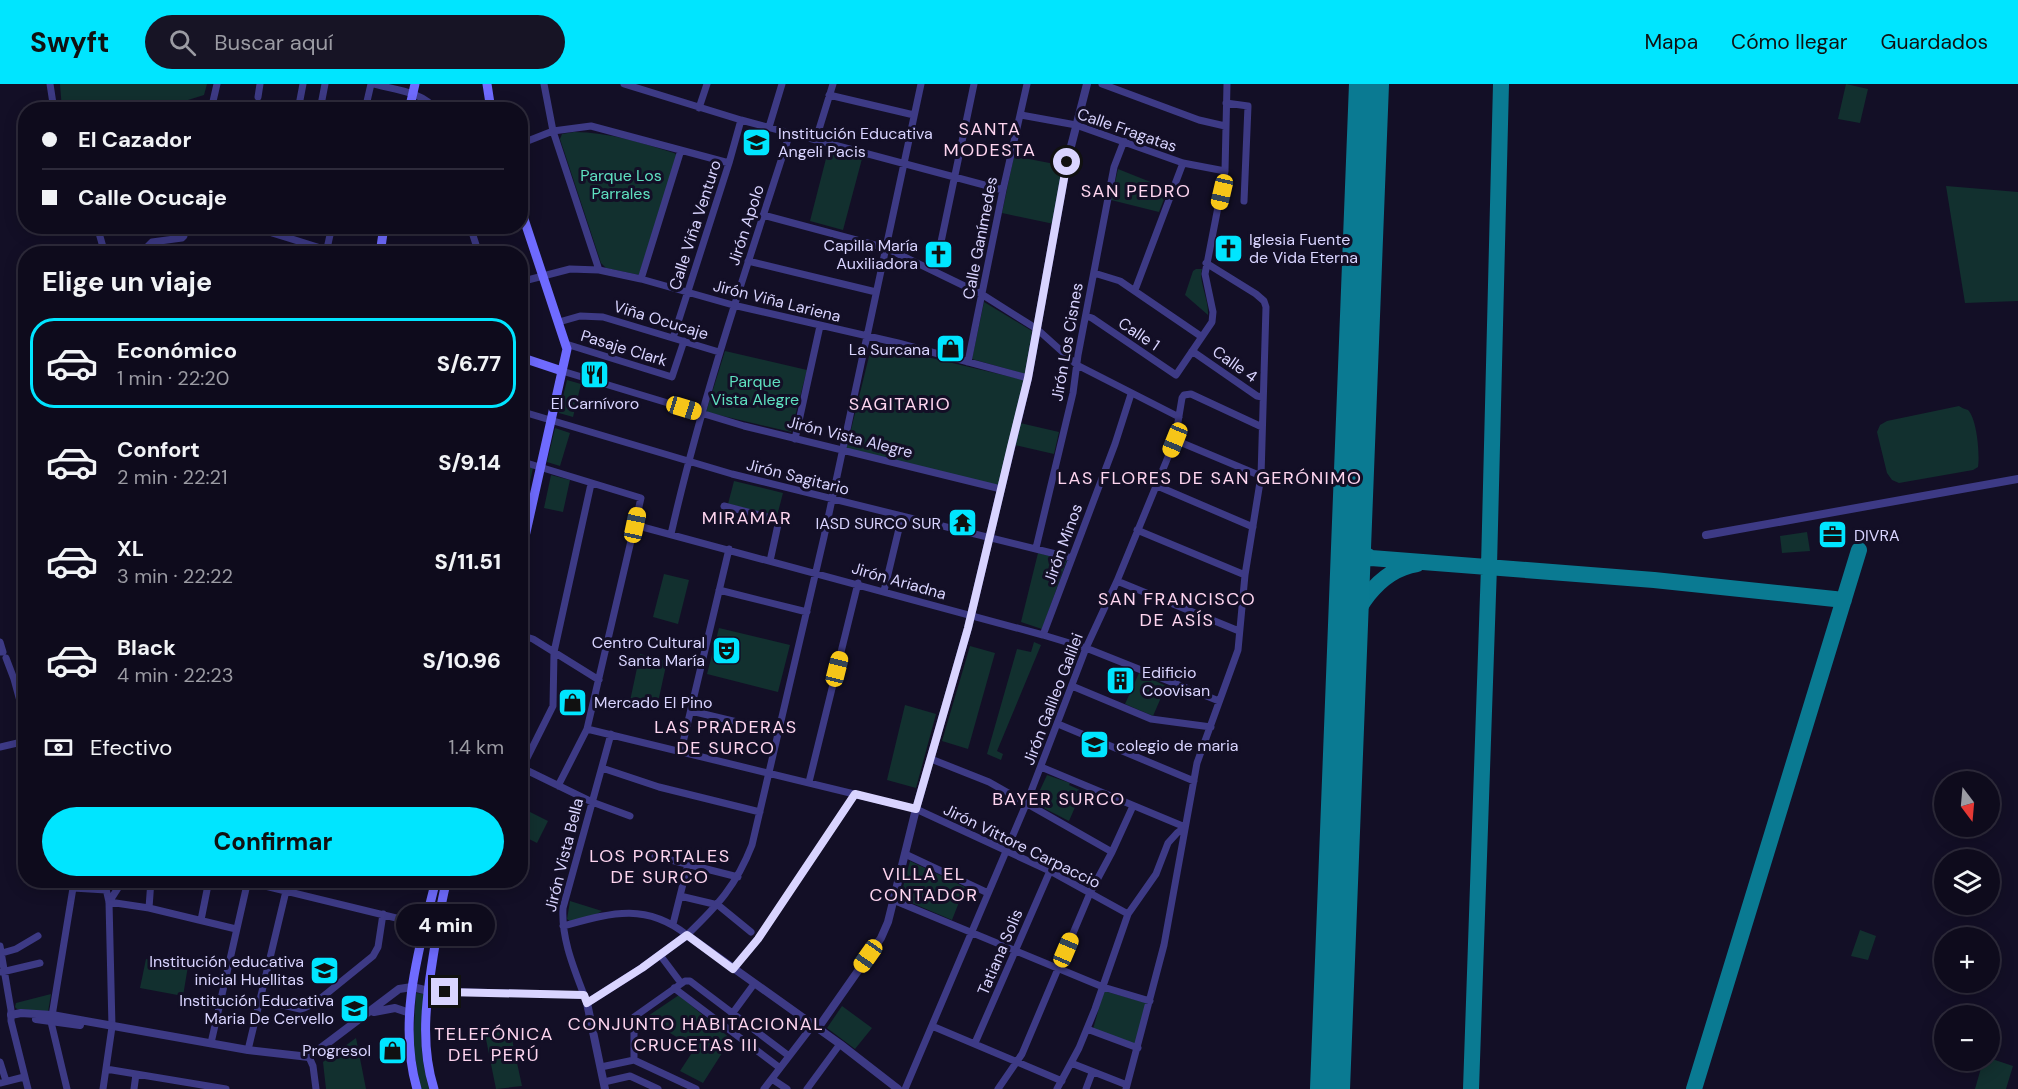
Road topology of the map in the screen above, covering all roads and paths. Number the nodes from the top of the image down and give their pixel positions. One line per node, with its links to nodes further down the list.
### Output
1 (50, 84): 23 (street)
2 (217, 84): 24 (street)
3 (260, 84): 22 (street)
4 (303, 84): 25 (street)
5 (325, 84): 26 (street)
6 (372, 84): 20 (street); 27 (street)
7 (415, 84): 20 (main road)
8 (487, 84): 30 (main road)
9 (544, 84): 39 (street)
10 (624, 84): 32 (street)
11 (707, 84): 32 (street)
12 (782, 84): 38 (street)
13 (833, 84): 21 (street)
14 (921, 84): 33 (street)
15 (975, 84): 49 (street)
16 (1027, 84): 34 (street, Calle Ganímedes)
17 (1087, 84): 36 (street)
18 (1102, 84): 37 (street)
19 (1227, 84): 31 (street)
20 (412, 94): 28 (main road); 29 (street)
21 (829, 96): 33 (street); 41 (street)
22 (258, 97)
23 (53, 102)
24 (213, 102)
25 (300, 102)
26 (322, 102)
27 (367, 102)
28 (410, 102)
29 (430, 102)
30 (490, 102)
31 (1226, 103): 37 (street); 51 (street)
32 (699, 108): 35 (street)
33 (914, 115): 46 (street)
34 (1021, 115): 36 (street, Calle Fragatas); 50 (street, Calle Ganímedes)
35 (741, 120): 38 (street); 45 (street, Calle Viña Venturo)
36 (1076, 125): 43 (street, Calle Fragatas); 75 (street)
37 (1225, 126): 48 (street)
38 (769, 127): 40 (street)
39 (553, 131): 42 (street); 44 (street); 62 (street)
40 (790, 133): 41 (street); 52 (street, Jirón Apolo)
41 (816, 139): 46 (street)
42 (528, 141)
43 (1124, 141): 47 (street, Calle Fragatas); 63 (street, Jirón Los Cisnes)
44 (681, 150): 45 (street); 65 (street)
45 (729, 163): 69 (street, Calle Viña Venturo)
46 (904, 163): 49 (street); 59 (street)
47 (1183, 164): 48 (street, Calle Fragatas); 67 (street)
48 (1225, 171): 61 (street)
49 (955, 178): 50 (street); 56 (street)
50 (1003, 190): 70 (street, Calle Ganímedes)
51 (1244, 201)
52 (763, 215): 59 (street); 60 (street, Jirón Apolo)
53 (528, 230): 64 (main road)
54 (182, 234): 57 (street)
55 (273, 234): 58 (street)
56 (941, 242)
57 (148, 246)
58 (309, 246)
59 (886, 248): 68 (street); 70 (street)
60 (748, 261): 68 (street); 71 (street, Jirón Apolo)
61 (1206, 263): 77 (street); 89 (street)
62 (599, 270): 64 (street, Jirón Viña Lariena); 65 (street, Jirón Viña Lariena)
63 (1094, 273): 67 (street); 72 (street, Jirón Los Cisnes)
64 (544, 276): 66 (street, Jirón Viña Lariena); 73 (main road)
65 (641, 279): 69 (street, Jirón Viña Lariena)
66 (528, 280)
67 (1134, 290): 77 (street)
68 (876, 292): 76 (street)
69 (688, 293): 71 (street, Jirón Viña Lariena); 78 (street, Calle Viña Venturo)
70 (983, 295): 75 (street); 84 (street, Calle Ganímedes)
71 (733, 305): 74 (street, Jirón Viña Lariena); 82 (street, Jirón Apolo)
72 (1086, 316): 81 (street, Calle 1); 85 (street, Jirón Los Cisnes)
73 (559, 322): 78 (street, Viña Ocucaje); 80 (main road)
74 (820, 326): 76 (street, Jirón Viña Lariena); 95 (street)
75 (1037, 329): 85 (street); 87 (street)
76 (867, 337): 84 (street, Jirón Viña Lariena); 97 (street)
77 (1202, 337): 81 (street)
78 (673, 338): 79 (street, Viña Ocucaje)
79 (684, 341): 80 (street, Pasaje Clark); 82 (street, Viña Ocucaje)
80 (566, 344): 86 (main road)
81 (1192, 351): 89 (street, Calle 4)
82 (720, 352): 91 (street, Jirón Apolo)
83 (528, 360): 86 (main road, Jirón Vista Alegre)
84 (968, 362): 87 (street, Jirón Viña Lariena)
85 (1077, 365): 88 (street); 116 (street, Jirón Los Cisnes)
86 (562, 371): 91 (street, Jirón Vista Alegre); 93 (main road)
87 (1028, 378): 105 (street)
88 (1131, 394): 92 (street); 118 (street, Jirón Minos)
89 (1262, 397): 94 (street)
90 (528, 413): 93 (street, Jirón Sagitario)
91 (701, 414): 95 (street, Jirón Vista Alegre); 98 (street, Jirón Apolo)
92 (1179, 417): 94 (street, Jirón Galileo Galilei); 96 (street, Jirón Galileo Galilei)
93 (551, 420): 98 (street, Jirón Sagitario); 100 (main road)
94 (1262, 427): 101 (street)
95 (795, 439): 97 (street, Jirón Vista Alegre)
96 (1175, 440): 101 (street); 104 (street, Jirón Galileo Galilei)
97 (842, 451): 105 (street, Jirón Vista Alegre); 106 (street)
98 (688, 462): 106 (street, Jirón Sagitario); 113 (street, Jirón Apolo)
99 (528, 464): 100 (street)
100 (541, 468): 103 (street); 109 (main road)
101 (1261, 476): 111 (street)
102 (2018, 479): 114 (street)
103 (591, 484): 110 (street); 133 (street)
104 (1155, 486): 111 (street); 112 (street, Jirón Galileo Galilei)
105 (1001, 489): 115 (street)
106 (832, 500): 108 (street, Jirón Sagitario); 120 (street)
107 (724, 506): 119 (street)
108 (902, 516): 115 (street, Jirón Sagitario); 125 (street)
109 (528, 524)
110 (635, 525): 113 (street, Jirón Ariadna); 135 (street)
111 (1253, 527): 121 (street)
112 (1137, 530): 121 (street); 122 (street, Jirón Galileo Galilei)
113 (671, 534): 117 (street, Jirón Ariadna)
114 (1706, 535)
115 (990, 537): 116 (street, Jirón Sagitario); 127 (street)
116 (1036, 548): 118 (street, Jirón Sagitario)
117 (729, 549): 119 (street, Jirón Ariadna); 124 (street)
118 (1072, 558): 129 (street, Jirón Minos)
119 (770, 561): 120 (street, Jirón Ariadna)
120 (816, 572): 123 (street, Jirón Ariadna); 126 (street)
121 (1245, 575): 128 (street)
122 (1117, 581): 128 (street); 132 (street, Jirón Galileo Galilei)
123 (858, 584): 125 (street, Jirón Ariadna); 155 (street)
124 (719, 590): 126 (street); 139 (street)
125 (884, 591): 127 (street, Jirón Ariadna)
126 (807, 612): 143 (street)
127 (971, 616): 129 (street, Jirón Ariadna); 149 (street)
128 (1239, 631): 138 (street)
129 (1043, 635): 132 (street, Jirón Ariadna)
130 (528, 637): 133 (street)
131 (0, 642): 134 (street)
132 (1086, 648): 136 (street, Jirón Galileo Galilei); 138 (street, Jirón Ariadna)
133 (554, 651): 135 (street); 148 (street)
134 (3, 654): 137 (street)
135 (599, 680): 142 (street)
136 (1072, 686): 140 (street, Jirón Galileo Galilei); 141 (street)
137 (18, 694)
138 (1219, 701): 141 (street)
139 (691, 711): 143 (street); 147 (street)
140 (1058, 723): 150 (street, Jirón Galileo Galilei); 154 (street)
141 (1211, 727): 154 (street)
142 (587, 729): 144 (street, Jirón Vittore Carpaccio); 156 (street)
143 (779, 732): 153 (street)
144 (611, 734): 147 (street, Jirón Vittore Carpaccio); 151 (street, Jirón Vista Bella)
145 (18, 744): 146 (street)
146 (0, 747)
147 (681, 751): 153 (street, Jirón Vittore Carpaccio)
148 (528, 754)
149 (931, 759): 159 (street); 161 (street)
150 (1041, 767): 159 (street, Jirón Galileo Galilei); 160 (street)
151 (602, 768): 158 (street, Jirón Vista Bella); 162 (street)
152 (528, 771): 156 (street)
153 (769, 773): 155 (street, Jirón Vittore Carpaccio); 162 (street)
154 (1194, 781): 164 (street)
155 (809, 782): 157 (street, Jirón Vittore Carpaccio)
156 (558, 786): 158 (street)
157 (855, 794): 161 (street, Jirón Vittore Carpaccio); 205 (street)
158 (592, 802): 163 (street); 195 (street, Jirón Vista Bella)
159 (1027, 802): 165 (street, Jirón Galileo Galilei); 166 (street)
160 (1133, 806): 164 (street); 166 (street)
161 (916, 809): 165 (street, Jirón Vittore Carpaccio); 167 (street)
162 (760, 812): 171 (street)
163 (630, 816)
164 (1185, 827): 191 (street); 216 (street)
165 (1006, 851): 170 (street, Jirón Vittore Carpaccio); 183 (street, Jirón Galileo Galilei)
166 (1112, 852): 184 (street)
167 (905, 854): 183 (street); 186 (street)
168 (656, 856): 169 (street)
169 (688, 864): 171 (street); 185 (street)
170 (1050, 871): 184 (street, Jirón Vittore Carpaccio); 202 (street, Tatiana Solis)
171 (738, 877): 188 (street)
172 (71, 888): 222 (street)
173 (95, 888): 181 (street)
174 (118, 888): 187 (street)
175 (150, 888): 189 (street)
176 (207, 888): 192 (street)
177 (246, 888): 196 (street)
178 (275, 888): 182 (street)
179 (434, 888): 194 (main road)
180 (445, 888): 213 (main road)
181 (106, 890): 187 (street)
182 (286, 891): 190 (street); 215 (street)
183 (988, 893): 198 (street, Jirón Galileo Galilei)
184 (1090, 893): 191 (street, Jirón Vittore Carpaccio); 206 (street)
185 (680, 896): 188 (street); 193 (street)
186 (893, 900): 198 (street); 225 (street)
187 (109, 902): 189 (street); 224 (street)
188 (718, 905): 197 (street); 199 (street)
189 (149, 908): 192 (street)
190 (383, 914): 194 (street); 215 (street)
191 (1128, 914): 211 (street)
192 (201, 920): 196 (street)
193 (673, 924): 195 (street); 199 (street)
194 (425, 925): 210 (main road)
195 (563, 926): 214 (street, Jirón Vista Bella)
196 (236, 929): 227 (street)
197 (751, 932)
198 (971, 932): 202 (street); 223 (street, Jirón Galileo Galilei)
199 (687, 935): 203 (street); 205 (street)
200 (38, 936): 201 (street)
201 (1, 950): 207 (street)
202 (1015, 950): 206 (street); 228 (street, Tatiana Solis)
203 (660, 955): 208 (street); 214 (street)
204 (40, 963): 207 (street)
205 (733, 969): 209 (street)
206 (1058, 969): 211 (street); 235 (street)
207 (2, 972): 220 (street)
208 (681, 983): 212 (street); 219 (street)
209 (754, 984): 219 (street); 225 (street)
210 (412, 987): 213 (street); 217 (main road); 221 (street)
211 (1103, 987): 216 (street); 226 (street)
212 (674, 988): 234 (street); 239 (street)
213 (429, 991): 214 (street); 260 (main road)
214 (585, 999): 238 (street, Jirón Vista Bella)
215 (261, 1000): 231 (street)
216 (1150, 1002): 230 (street)
217 (410, 1013): 221 (street); 259 (main road)
218 (0, 1014): 220 (street)
219 (732, 1014): 232 (street)
220 (11, 1015): 222 (street); 243 (street)
221 (365, 1016): 233 (street)
222 (52, 1019): 224 (street); 253 (street)
223 (932, 1026): 228 (street); 266 (street, Jirón Galileo Galilei)
224 (112, 1027): 227 (street); 240 (street)
225 (815, 1027): 229 (street); 232 (street)
226 (1087, 1029): 230 (street); 237 (street)
227 (211, 1043): 231 (street)
228 (975, 1043): 235 (street)
229 (840, 1044): 264 (street); 265 (street)
230 (1138, 1048): 250 (street)
231 (248, 1050): 233 (street)
232 (789, 1056): 239 (street)
233 (309, 1058): 258 (street)
234 (634, 1060): 238 (street); 251 (street)
235 (1017, 1060): 246 (street); 267 (street)
236 (0, 1062): 247 (street)
237 (1071, 1063): 241 (street); 246 (street)
238 (601, 1067): 248 (street, Jirón Vista Bella)
239 (780, 1068): 244 (street)
240 (106, 1069): 242 (street); 254 (street)
241 (1092, 1072): 250 (street); 269 (street)
242 (136, 1074): 245 (street); 255 (street)
243 (24, 1077): 247 (street); 252 (street)
244 (772, 1078): 262 (street); 263 (street)
245 (170, 1080): 249 (street); 256 (street)
246 (1062, 1081): 268 (street)
247 (3, 1082)
248 (604, 1085): 261 (street)
249 (201, 1087): 257 (street)
250 (1126, 1087)
251 (693, 1088)
252 (28, 1089)
253 (67, 1089)
254 (103, 1089)
255 (134, 1089)
256 (168, 1089)
257 (226, 1089)
258 (316, 1089)
259 (417, 1089)
260 (434, 1089)
261 (658, 1089)
262 (764, 1089)
263 (787, 1089)
264 (807, 1089)
265 (898, 1089)
266 (905, 1089)
267 (998, 1089)
268 (1058, 1089)
269 (1086, 1089)

